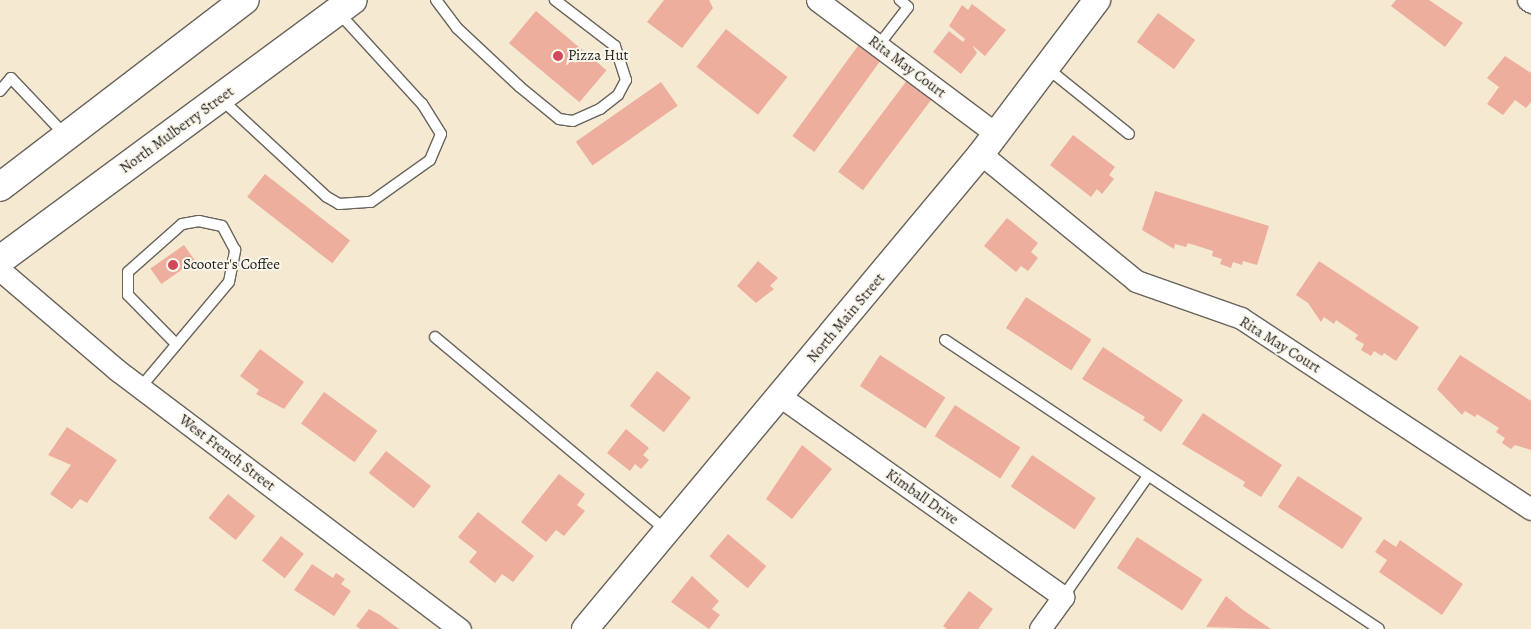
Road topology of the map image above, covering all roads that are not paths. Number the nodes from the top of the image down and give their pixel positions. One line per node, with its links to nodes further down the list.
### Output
1 (245, 0): 14 (main road)
2 (436, 0): 3 (lane)
3 (555, 0)
4 (817, 0): 8 (street, Rita May Court)
5 (900, 0): 8 (lane)
6 (1098, 0): 9 (street, North Main Street)
7 (345, 6): 11 (main road, North Mulberry Street); 11 (lane)
8 (878, 46): 12 (street, Rita May Court)
9 (1046, 68): 12 (street, North Main Street); 13 (lane)
10 (0, 91): 14 (lane)
11 (220, 98): 17 (main road, North Mulberry Street)
12 (996, 134): 15 (street, North Main Street)
13 (1129, 134)
14 (67, 138): 16 (main road)
15 (981, 154): 23 (street, North Main Street); 25 (street, Rita May Court)
16 (0, 187)
17 (0, 260)
18 (0, 270): 22 (street, West French Street)
19 (435, 337): 26 (lane)
20 (945, 340): 24 (lane)
21 (176, 344): 21 (lane); 22 (lane)
22 (140, 388): 28 (street, West French Street)
23 (781, 396): 26 (street, North Main Street); 27 (street, Kimball Drive)
24 (1148, 476): 27 (lane); 31 (lane)
25 (1531, 509)
26 (666, 530): 29 (street, North Main Street)
27 (1063, 597): 30 (street)
28 (460, 629)
29 (585, 629)
30 (1040, 629)
31 (1379, 629)

